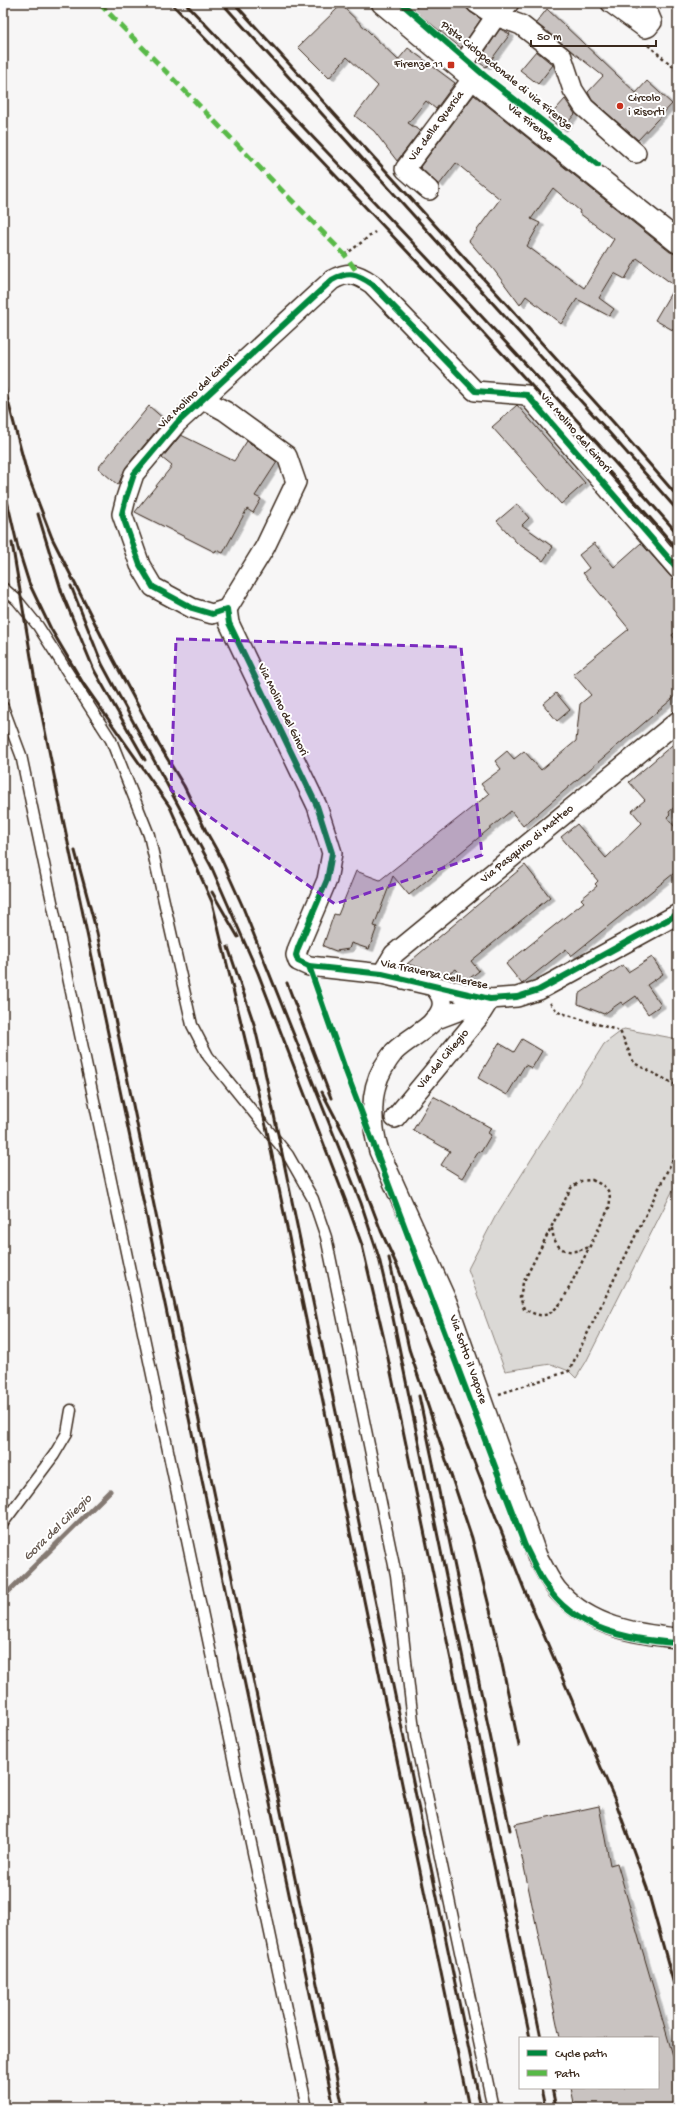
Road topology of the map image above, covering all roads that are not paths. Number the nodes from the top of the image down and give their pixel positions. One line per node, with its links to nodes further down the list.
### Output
1 (383, 3): 6 (main road, Via Firenze)
2 (476, 3): 5 (street)
3 (611, 3): 4 (street)
4 (644, 3)
5 (503, 10): 6 (street); 7 (street)
6 (467, 73): 8 (street, Via della Quercia); 9 (main road, Via Firenze)
7 (636, 153)
8 (429, 190)
9 (678, 242)
10 (203, 399): 11 (street, Via Molino del Ginori); 13 (street, Via Molino del Ginori); 13 (street, Via Molino del Ginori)
11 (678, 569)
12 (3, 588): 27 (lane)
13 (227, 609): 17 (street, Via Molino del Ginori)
14 (3, 707): 26 (lane)
15 (678, 720): 18 (street, Via Pasquino di Matteo)
16 (678, 914): 20 (street, Via Traversa Cellerese)
17 (309, 966): 18 (street, Via Traversa Cellerese)
18 (382, 974): 19 (street, Via Traversa Cellerese)
19 (433, 985): 20 (street, Via Traversa Cellerese); 21 (street, Via Sotto il Vapore)
20 (490, 999): 21 (street, Via Sotto il Vapore); 22 (street, Via del Ciliegio)
21 (434, 1020): 25 (street, Via Sotto il Vapore)
22 (395, 1118)
23 (71, 1410): 24 (lane)
24 (3, 1523)
25 (678, 1638)
26 (307, 2108)
27 (493, 2108)

